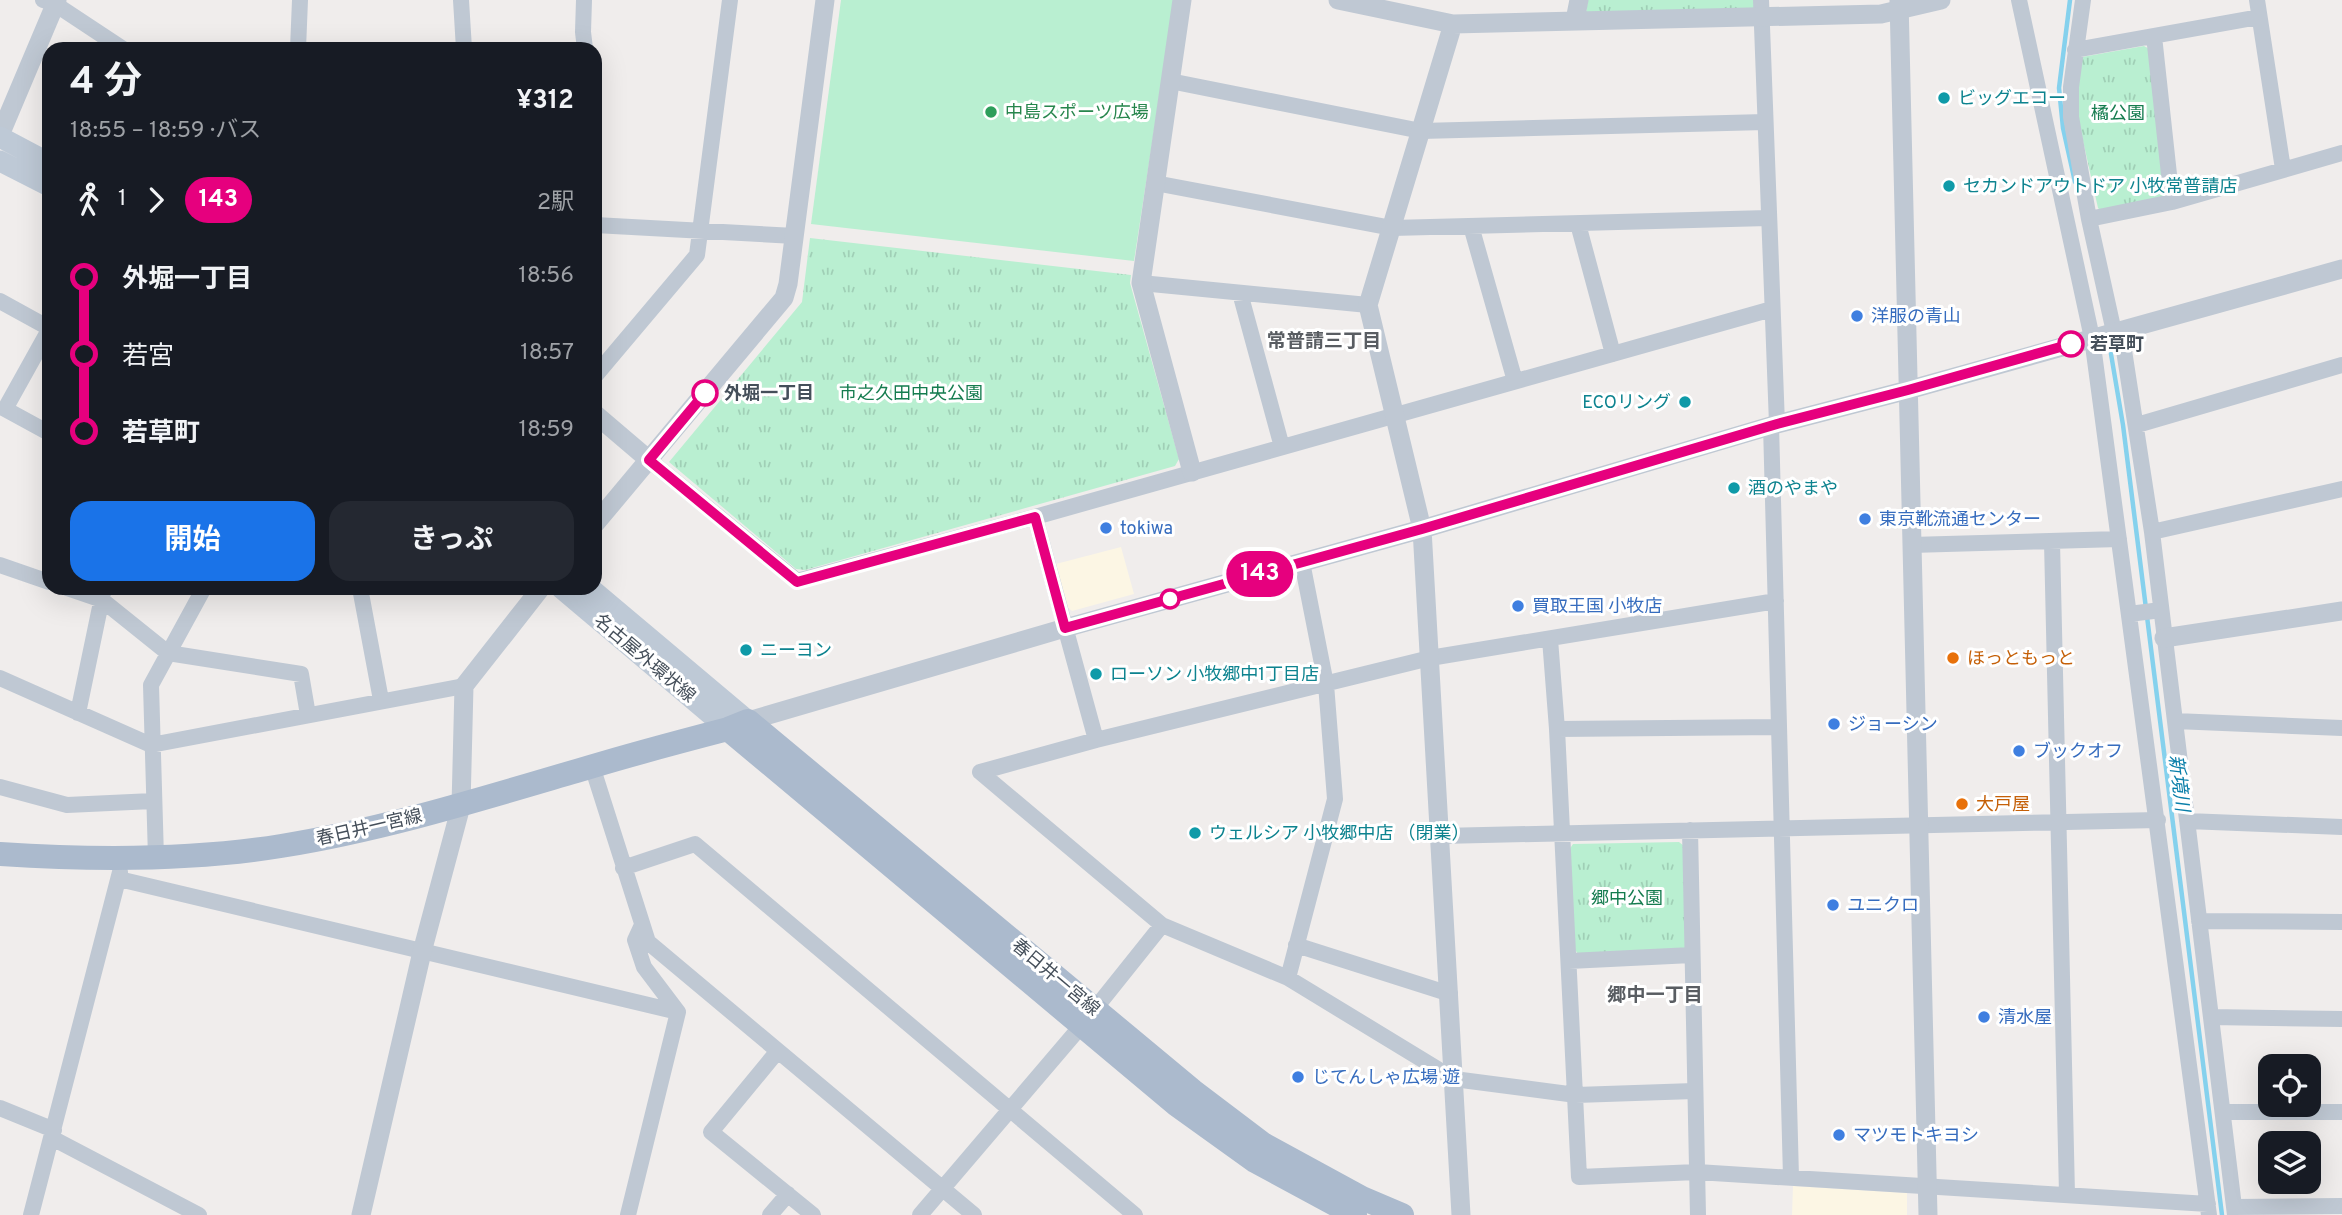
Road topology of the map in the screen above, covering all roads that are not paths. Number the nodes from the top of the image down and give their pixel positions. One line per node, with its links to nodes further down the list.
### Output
1 (300, 0): 21 (street)
2 (461, 0): 22 (street)
3 (584, 0): 23 (street)
4 (730, 0): 43 (street)
5 (825, 0): 44 (street)
6 (1182, 0): 25 (street)
7 (1338, 0): 18 (street)
8 (1578, 0): 17 (street)
9 (1941, 0): 14 (street)
10 (2019, 0): 53 (street)
11 (2083, 0): 24 (street)
12 (2257, 0): 16 (street)
13 (52, 1): 20 (street); 26 (street)
14 (1899, 5): 15 (street); 59 (street)
15 (1761, 8): 17 (street); 27 (street)
16 (2259, 17): 19 (street); 33 (street)
17 (1575, 20): 18 (street)
18 (1453, 24): 28 (street)
19 (2154, 36): 24 (street); 36 (street)
20 (113, 42)
21 (298, 42)
22 (464, 42)
23 (585, 42)
24 (2075, 50): 38 (street)
25 (1170, 81): 28 (street); 35 (street)
26 (4, 113): 29 (street)
27 (1765, 122): 28 (street); 37 (street)
28 (1422, 131): 42 (street)
29 (0, 136): 31 (main road)
30 (2342, 153): 33 (street)
31 (42, 159)
32 (0, 161): 34 (main road)
33 (2283, 169): 36 (street)
34 (42, 182)
35 (1155, 183): 42 (street); 46 (street)
36 (2172, 202): 38 (street)
37 (1768, 218): 39 (street); 50 (street)
38 (2089, 219): 52 (street)
39 (1578, 224): 41 (street); 55 (street)
40 (602, 226): 43 (street)
41 (1471, 226): 42 (street); 58 (street)
42 (1392, 228): 49 (street)
43 (701, 233): 44 (street); 57 (street)
44 (795, 236): 66 (street)
45 (2342, 269): 52 (street)
46 (1141, 283): 47 (street); 67 (street)
47 (1240, 293): 49 (street); 65 (street)
48 (0, 301): 51 (street)
49 (1368, 305): 60 (street)
50 (1772, 309): 55 (street); 62 (street)
51 (42, 325)
52 (2117, 332): 53 (street); 63 (street)
53 (2092, 338): 59 (street); 73 (street)
54 (42, 342): 64 (street)
55 (1613, 354): 58 (street)
56 (2342, 365): 63 (street)
57 (602, 368)
58 (1515, 381): 60 (street)
59 (1908, 390): 62 (street); 75 (street)
60 (1394, 416): 65 (street); 71 (street)
61 (602, 420): 66 (street)
62 (1774, 425): 71 (street); 86 (street)
63 (2137, 425): 72 (street)
64 (42, 429)
65 (1282, 447): 67 (street)
66 (649, 460): 69 (street); 70 (street)
67 (1192, 472): 70 (street)
68 (2342, 489): 72 (street)
69 (602, 516)
70 (1035, 517): 90 (street)
71 (1422, 529): 76 (street); 94 (street)
72 (2152, 532): 87 (street)
73 (2119, 539): 74 (street); 89 (street)
74 (2052, 541): 75 (street); 114 (street)
75 (1911, 545): 115 (street)
76 (1302, 562): 90 (street); 96 (street)
77 (0, 565): 78 (street)
78 (42, 580)
79 (103, 595): 99 (street)
80 (104, 595): 93 (street)
81 (200, 595): 93 (street)
82 (361, 595): 98 (street)
83 (536, 595): 97 (street)
84 (570, 595): 102 (main road, 名古屋外環状線)
85 (598, 595): 102 (main road, 名古屋外環状線)
86 (1776, 601): 92 (street); 103 (street)
87 (2156, 611): 89 (street); 91 (street)
88 (2342, 611): 91 (street)
89 (2129, 614): 112 (street)
90 (1065, 628): 102 (street); 106 (street)
91 (2164, 638): 101 (street)
92 (1550, 639): 94 (street); 105 (street)
93 (168, 653): 100 (street); 107 (street)
94 (1430, 658): 96 (street); 120 (street)
95 (0, 678): 99 (street)
96 (1326, 684): 106 (street); 129 (street)
97 (464, 686): 98 (street); 111 (street)
98 (381, 700): 100 (street)
99 (78, 713): 107 (street)
100 (308, 715): 107 (street)
101 (2175, 721): 104 (street); 113 (street)
102 (738, 725): 108 (main road, 春日井一宮線); 136 (main road, 春日井一宮線)
103 (1779, 727): 105 (street); 116 (street)
104 (2342, 727)
105 (1557, 729): 119 (street)
106 (1096, 740): 127 (street)
107 (151, 745): 110 (street)
108 (592, 766): 111 (main road, 春日井一宮線); 124 (street)
109 (0, 787): 110 (street)
110 (153, 801): 122 (street)
111 (461, 806): 122 (main road, 春日井一宮線); 130 (street)
112 (2158, 820): 114 (street); 155 (street)
113 (2187, 821): 117 (street); 125 (street)
114 (2057, 823): 115 (street); 153 (street)
115 (1919, 825): 116 (street); 150 (street)
116 (1782, 827): 118 (street); 149 (street)
117 (2342, 827)
118 (1690, 830): 119 (street); 131 (street)
119 (1562, 833): 120 (street); 132 (street)
120 (1441, 836): 134 (street)
121 (0, 854): 123 (main road, 春日井一宮線)
122 (156, 858): 123 (main road, 春日井一宮線)
123 (121, 869): 130 (street); 147 (street)
124 (623, 869): 128 (street); 144 (street)
125 (2199, 921): 126 (street); 137 (street)
126 (2342, 922)
127 (1162, 925): 133 (street); 136 (street)
128 (641, 928): 135 (street); 139 (street)
129 (1296, 945): 133 (street); 134 (street)
130 (422, 952): 135 (street); 159 (street)
131 (1692, 956): 132 (street); 141 (street)
132 (1569, 961): 142 (street)
133 (1288, 978): 140 (street)
134 (1450, 994): 140 (street)
135 (678, 1012): 160 (street)
136 (1088, 1016): 144 (street); 166 (main road, 春日井一宮線); 167 (main road, 春日井一宮線)
137 (2211, 1017): 138 (street); 145 (street)
138 (2342, 1020)
139 (777, 1052): 151 (street); 152 (street)
140 (1454, 1079): 142 (street); 168 (street)
141 (1694, 1091): 142 (street); 148 (street)
142 (1576, 1095): 148 (street)
143 (0, 1108): 147 (street)
144 (1010, 1110): 151 (street); 165 (street)
145 (2223, 1112): 146 (street); 156 (street)
146 (2342, 1112)
147 (53, 1134): 157 (street); 158 (street)
148 (1697, 1172): 149 (street); 169 (street)
149 (1791, 1177): 150 (street)
150 (1928, 1187): 153 (street); 170 (street)
151 (942, 1189): 163 (street); 164 (street)
152 (788, 1194): 161 (street); 162 (street)
153 (2067, 1194): 155 (street)
154 (2342, 1206): 156 (street)
155 (2209, 1209)
156 (2235, 1211)
157 (31, 1215)
158 (199, 1215)
159 (361, 1215)
160 (628, 1215)
161 (770, 1215)
162 (813, 1215)
163 (920, 1215)
164 (974, 1215)
165 (1135, 1215)
166 (1355, 1215)
167 (1402, 1215)
168 (1461, 1215)
169 (1698, 1215)
170 (1928, 1215)

